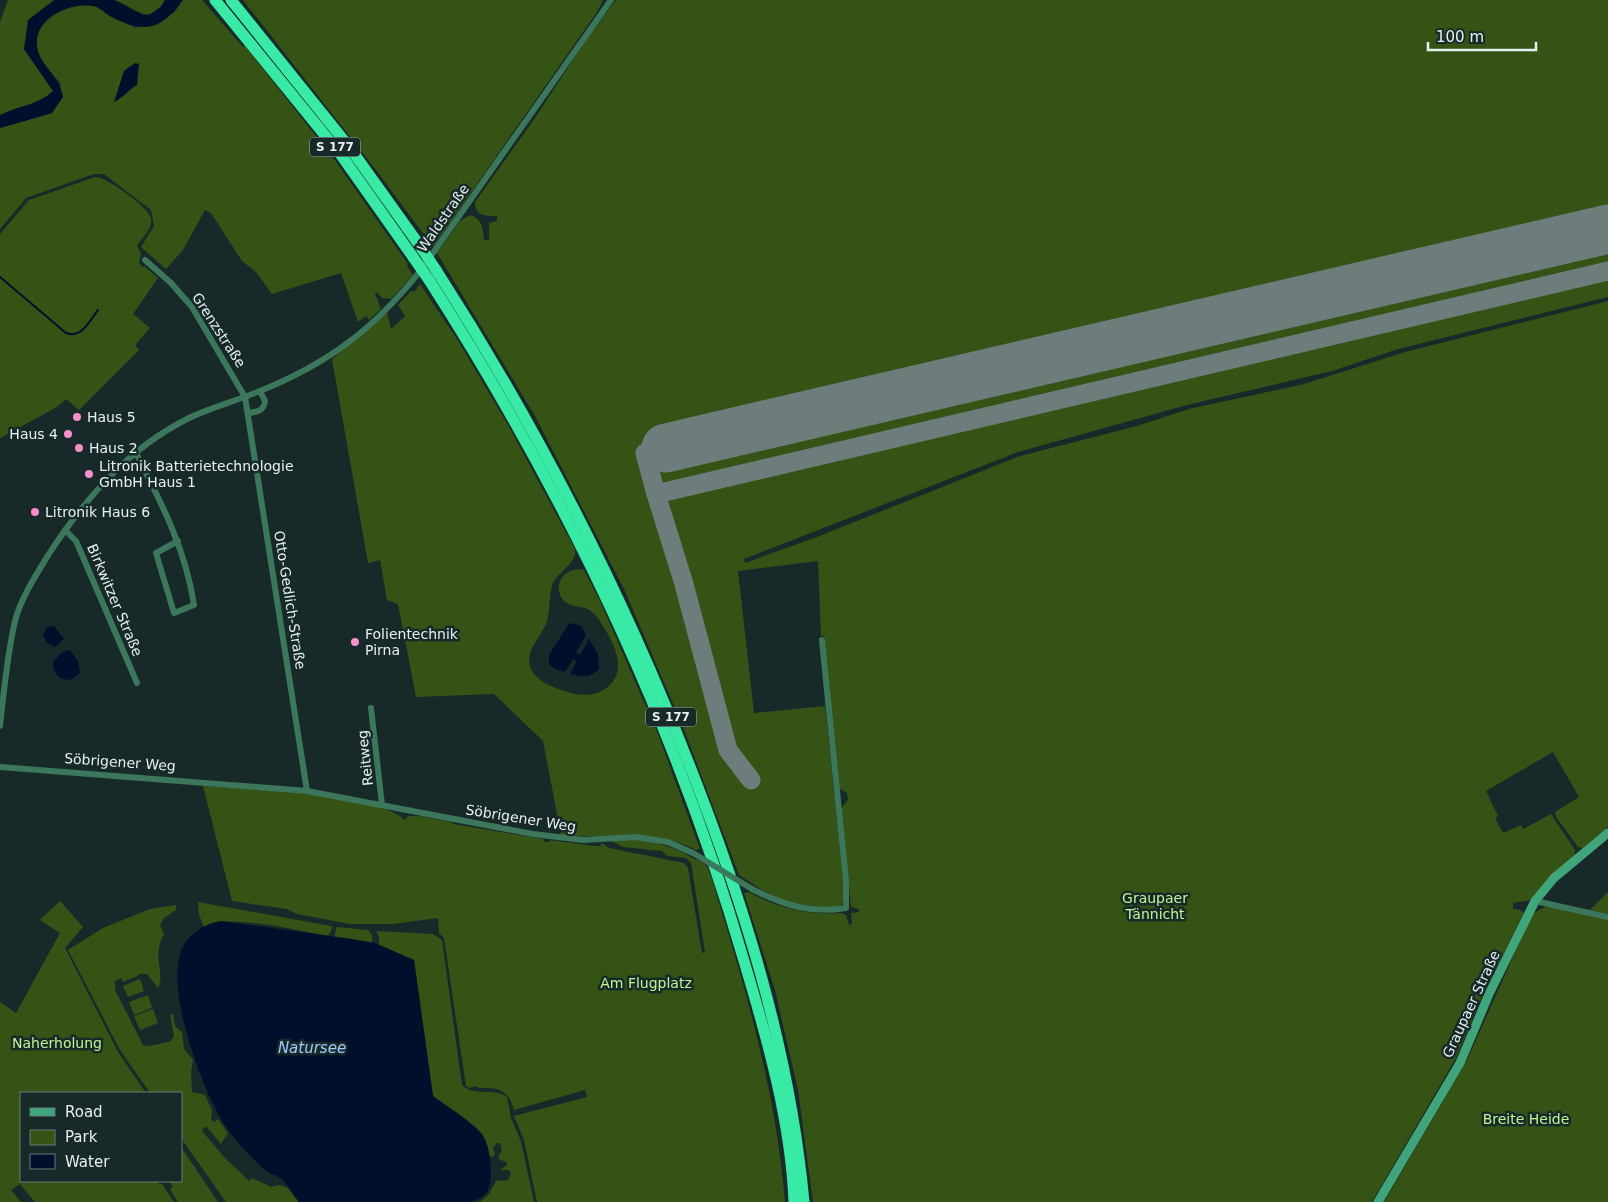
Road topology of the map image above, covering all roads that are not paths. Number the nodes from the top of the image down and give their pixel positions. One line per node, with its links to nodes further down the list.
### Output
1 (215, 0): 21 (highway, S 177, bridge)
2 (231, 0): 22 (highway, S 177, bridge)
3 (611, 0): 5 (street, Waldstraße)
4 (145, 260): 6 (street, Grenzstraße)
5 (260, 392): 6 (street, Waldstraße); 7 (street)
6 (246, 397): 7 (street, Otto-Gedlich-Straße); 8 (street)
7 (248, 413): 16 (street, Otto-Gedlich-Straße)
8 (136, 453): 9 (street); 10 (street)
9 (65, 530): 12 (street, Birkwitzer Straße); 14 (street)
10 (178, 541): 10 (street)
11 (822, 640): 17 (street, Söbrigener Weg, bridge)
12 (137, 683)
13 (371, 708): 17 (street, Reitweg)
14 (0, 726)
15 (0, 767): 16 (street, Söbrigener Weg)
16 (307, 790): 17 (street, Söbrigener Weg)
17 (382, 805)
18 (1608, 833): 19 (street, Graupaer Straße)
19 (1536, 901): 20 (street); 23 (street, Graupaer Straße)
20 (1608, 917)
21 (794, 1202)
22 (804, 1202)
23 (1378, 1202)

